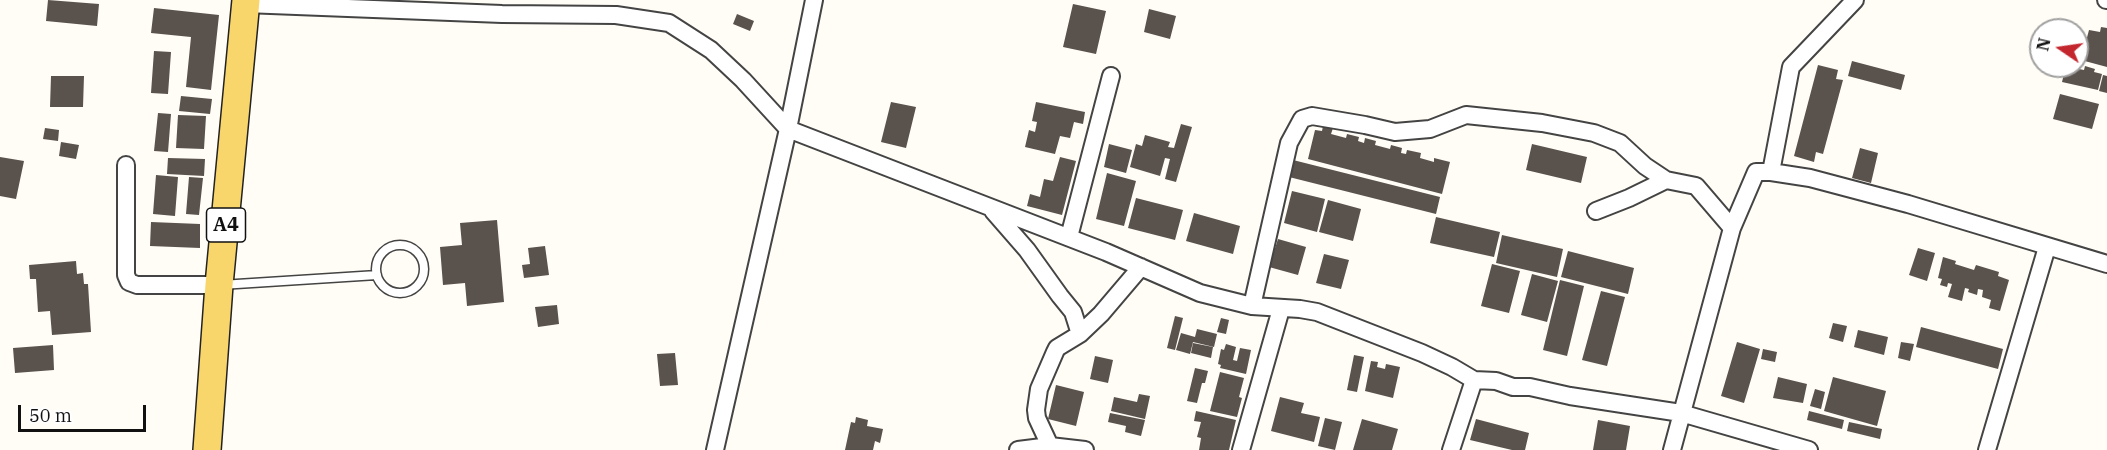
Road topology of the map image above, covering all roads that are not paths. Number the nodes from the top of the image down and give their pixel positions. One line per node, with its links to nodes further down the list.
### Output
1 (814, 0): 5 (street)
2 (1855, 0): 7 (street)
3 (246, 2): 5 (street); 17 (main road, A4)
4 (1111, 76): 12 (street)
5 (788, 129): 9 (street); 25 (street)
6 (126, 165): 17 (street)
7 (1771, 172): 11 (street); 13 (street)
8 (1666, 180): 10 (street); 11 (street); 18 (street)
9 (991, 208): 12 (street); 20 (street)
10 (1596, 211)
11 (1732, 228): 22 (street)
12 (1069, 237): 15 (street)
13 (2047, 247): 14 (street); 32 (street)
14 (2107, 264)
15 (1142, 267): 18 (street); 20 (street)
16 (377, 274): 16 (lane); 17 (lane)
17 (219, 285): 24 (main road, A4)
18 (1251, 306): 19 (street)
19 (1281, 309): 21 (street); 28 (street)
20 (1080, 334): 23 (street)
21 (1474, 380): 22 (street); 29 (street)
22 (1681, 413): 30 (street); 31 (street)
23 (1050, 446): 26 (street); 27 (street)
24 (207, 450)
25 (715, 450)
26 (1018, 450)
27 (1085, 450)
28 (1241, 450)
29 (1451, 450)
30 (1672, 450)
31 (1809, 450)
32 (1987, 450)

